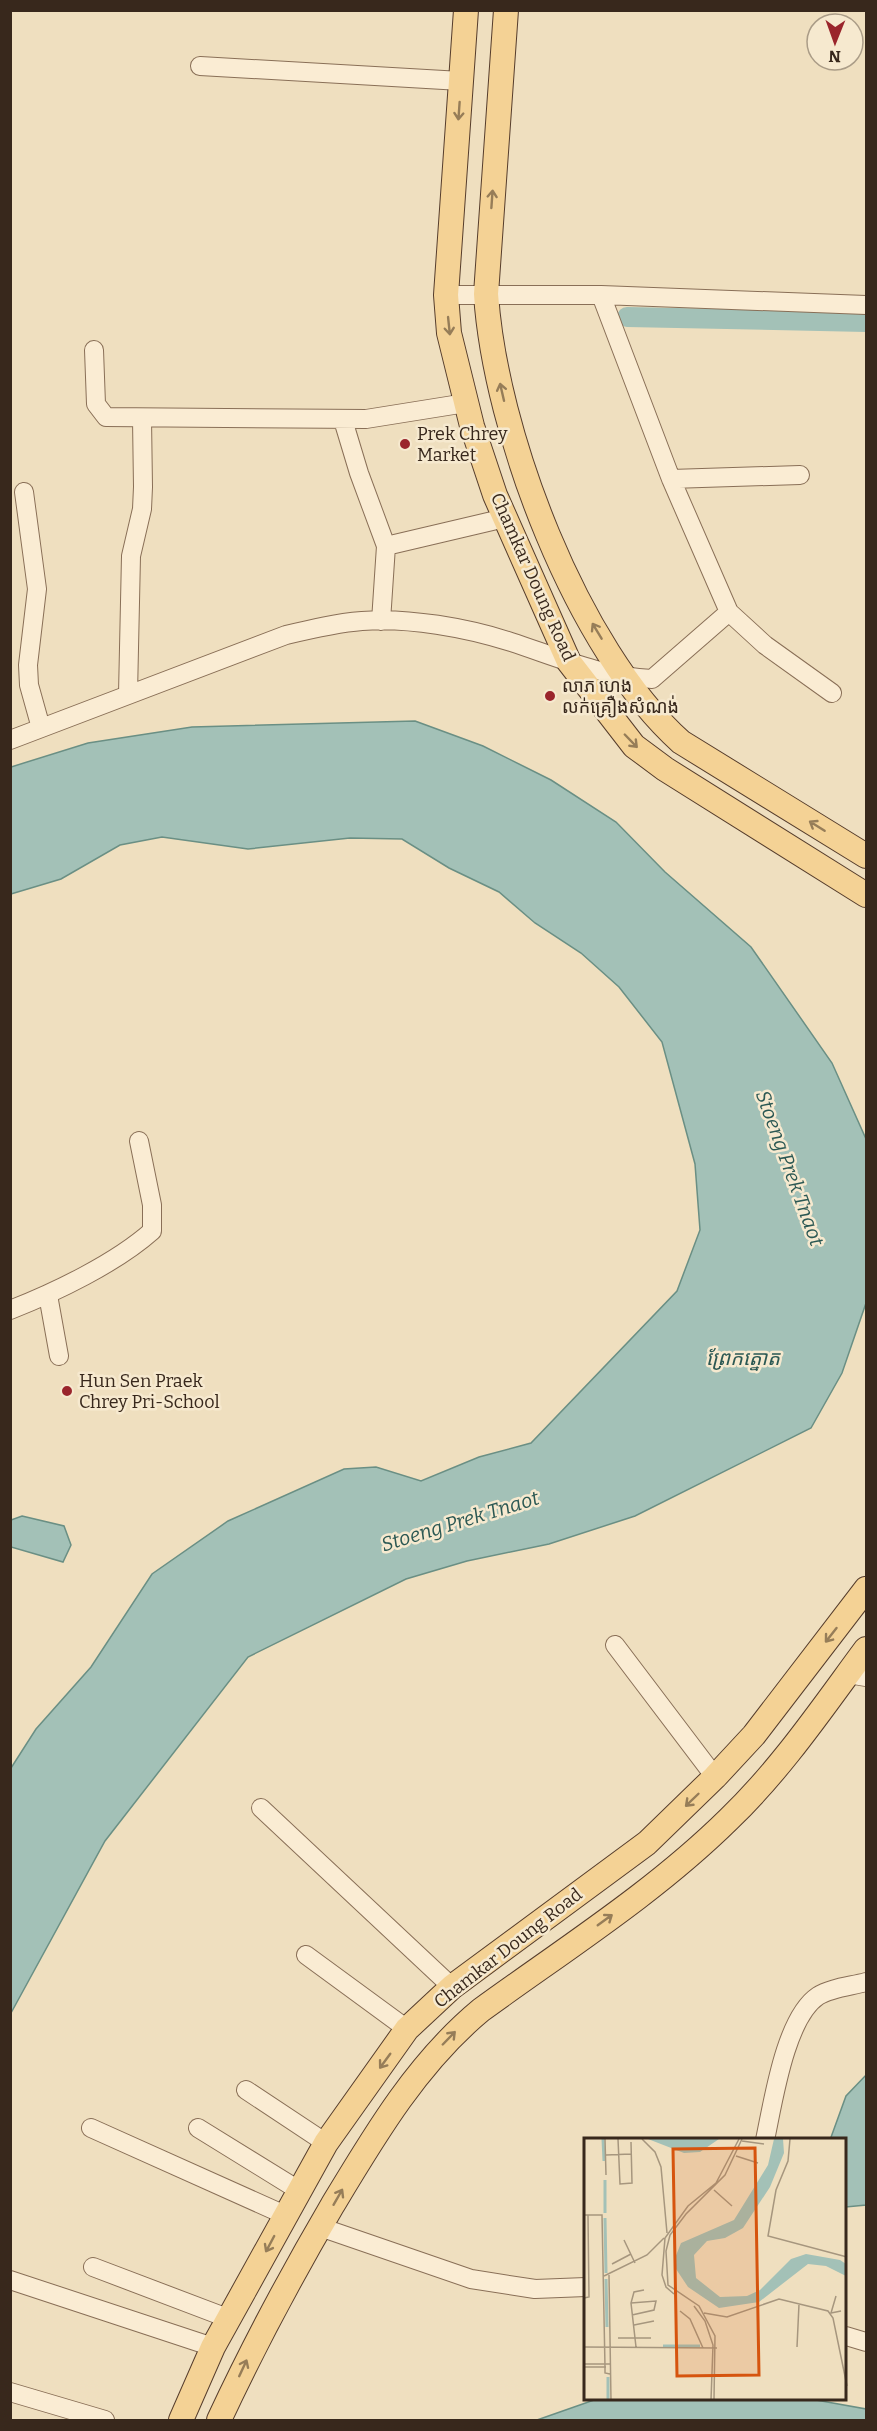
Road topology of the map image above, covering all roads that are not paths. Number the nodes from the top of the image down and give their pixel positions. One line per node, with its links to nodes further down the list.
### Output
1 (466, 10): 4 (main road, Chamkar Doung Road)
2 (506, 10): 5 (main road, Chamkar Doung Road, one-way to 2)
3 (200, 66): 4 (street)
4 (461, 81): 6 (main road, Chamkar Doung Road, one-way to 6)
5 (486, 294): 6 (street); 7 (street); 21 (main road, Chamkar Doung Road, one-way to 5)
6 (446, 295): 10 (main road, Chamkar Doung Road, one-way to 10)
7 (601, 295): 8 (street); 14 (street)
8 (867, 305)
9 (94, 350): 11 (street)
10 (466, 403): 12 (street); 16 (main road, Chamkar Doung Road)
11 (142, 419): 12 (street); 23 (street)
12 (343, 420): 17 (street)
13 (800, 475): 14 (street)
14 (671, 479): 18 (street)
15 (24, 492): 24 (street)
16 (505, 518): 17 (street); 20 (main road, Chamkar Doung Road)
17 (386, 546): 19 (street)
18 (729, 612): 21 (street); 22 (street)
19 (381, 621): 20 (street); 23 (street)
20 (569, 662): 21 (street); 27 (main road, Chamkar Doung Road, one-way to 27)
21 (624, 678): 26 (main road, Chamkar Doung Road, one-way to 21)
22 (832, 693)
23 (128, 694): 24 (street)
24 (41, 728): 25 (street)
25 (10, 740)
26 (867, 856)
27 (867, 895)
28 (139, 1141): 29 (street)
29 (48, 1295): 30 (street); 31 (street)
30 (10, 1310)
31 (59, 1356)
32 (867, 1589): 36 (main road, Chamkar Doung Road, one-way to 36)
33 (615, 1645): 36 (street)
34 (867, 1649): 35 (main road, Chamkar Doung Road)
35 (857, 1676): 49 (main road, Chamkar Doung Road, one-way to 35)
36 (715, 1777): 40 (main road, Chamkar Doung Road, one-way to 40)
37 (261, 1808): 40 (street)
38 (306, 1955): 41 (street)
39 (867, 1982): 45 (street)
40 (452, 1987): 41 (main road, Chamkar Doung Road)
41 (407, 2029): 46 (main road, Chamkar Doung Road, one-way to 46)
42 (246, 2090): 46 (street)
43 (91, 2128): 48 (street)
44 (198, 2128): 47 (street)
45 (765, 2138)
46 (326, 2143): 47 (main road, Chamkar Doung Road)
47 (300, 2191): 48 (main road, Chamkar Doung Road)
48 (285, 2215): 53 (main road, Chamkar Doung Road, one-way to 53)
49 (320, 2228): 52 (street); 60 (main road, Chamkar Doung Road, one-way to 49)
50 (93, 2267): 53 (street)
51 (10, 2280): 56 (street)
52 (584, 2287)
53 (230, 2319): 56 (main road, Chamkar Doung Road)
54 (847, 2336): 55 (street)
55 (867, 2342)
56 (213, 2347): 59 (main road, Chamkar Doung Road)
57 (10, 2392): 58 (street)
58 (105, 2421)
59 (182, 2421)
60 (219, 2421)

